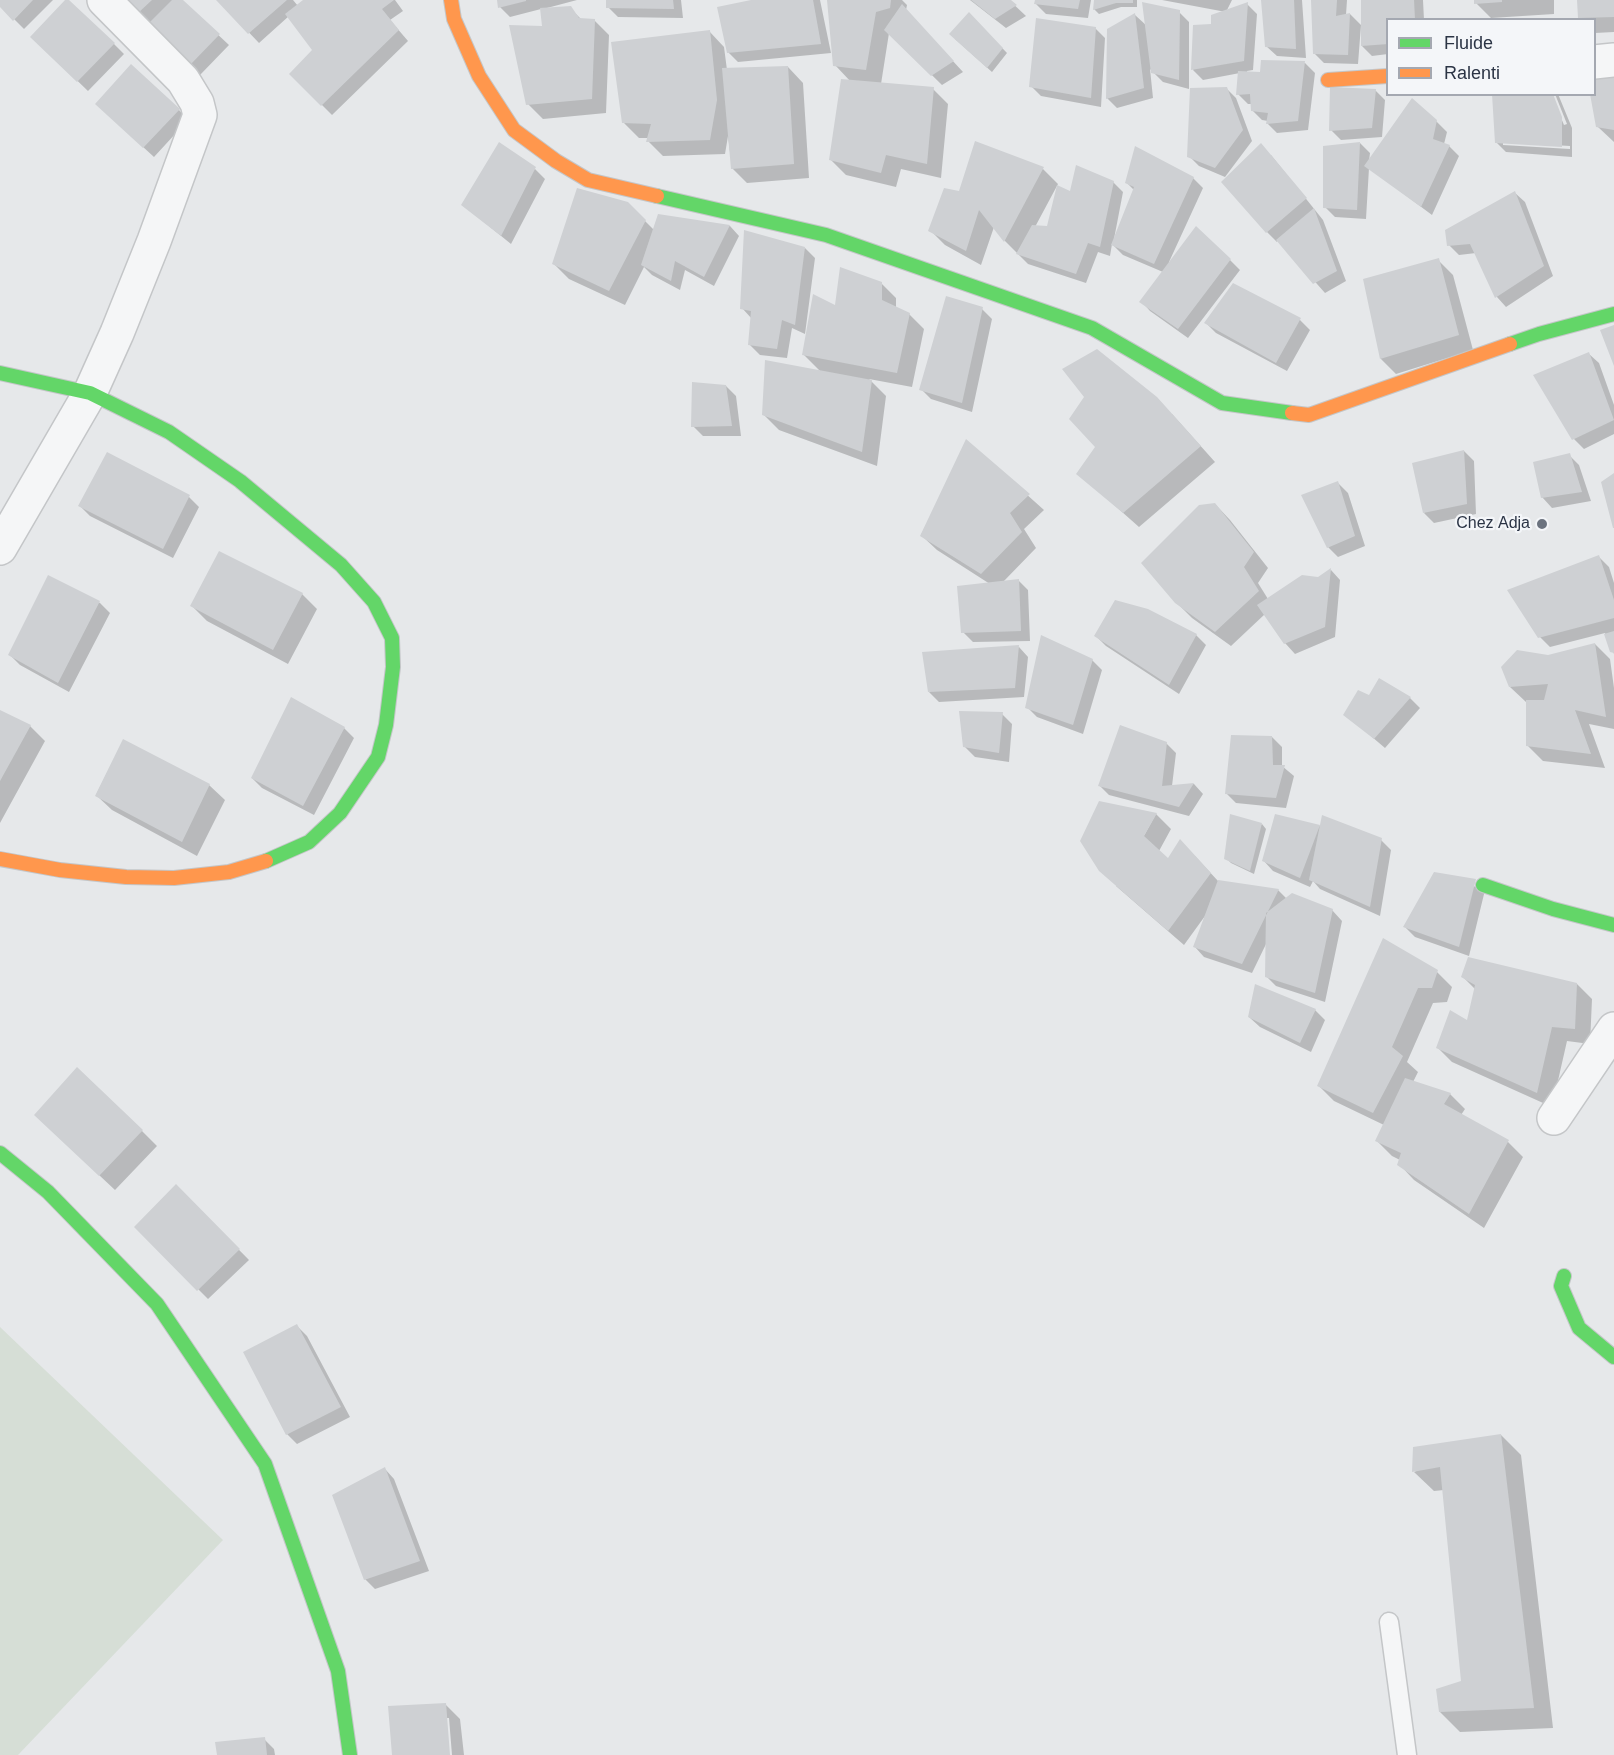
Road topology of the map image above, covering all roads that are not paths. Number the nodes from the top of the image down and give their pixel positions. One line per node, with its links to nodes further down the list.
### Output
1 (104, 0): 9 (street)
2 (451, 0): 7 (street)
3 (1614, 60): 4 (street)
4 (1596, 62)
5 (1386, 76): 6 (street)
6 (1328, 80)
7 (1614, 314)
8 (0, 373): 9 (street)
9 (90, 393): 10 (street); 11 (street)
10 (0, 548)
11 (0, 859)
12 (1483, 885): 13 (street)
13 (1614, 925)
14 (1614, 1029): 15 (street)
15 (1554, 1118)
16 (0, 1153): 20 (street)
17 (1564, 1276): 18 (street)
18 (1614, 1357)
19 (1389, 1622): 21 (lane)
20 (350, 1755)
21 (1407, 1755)

